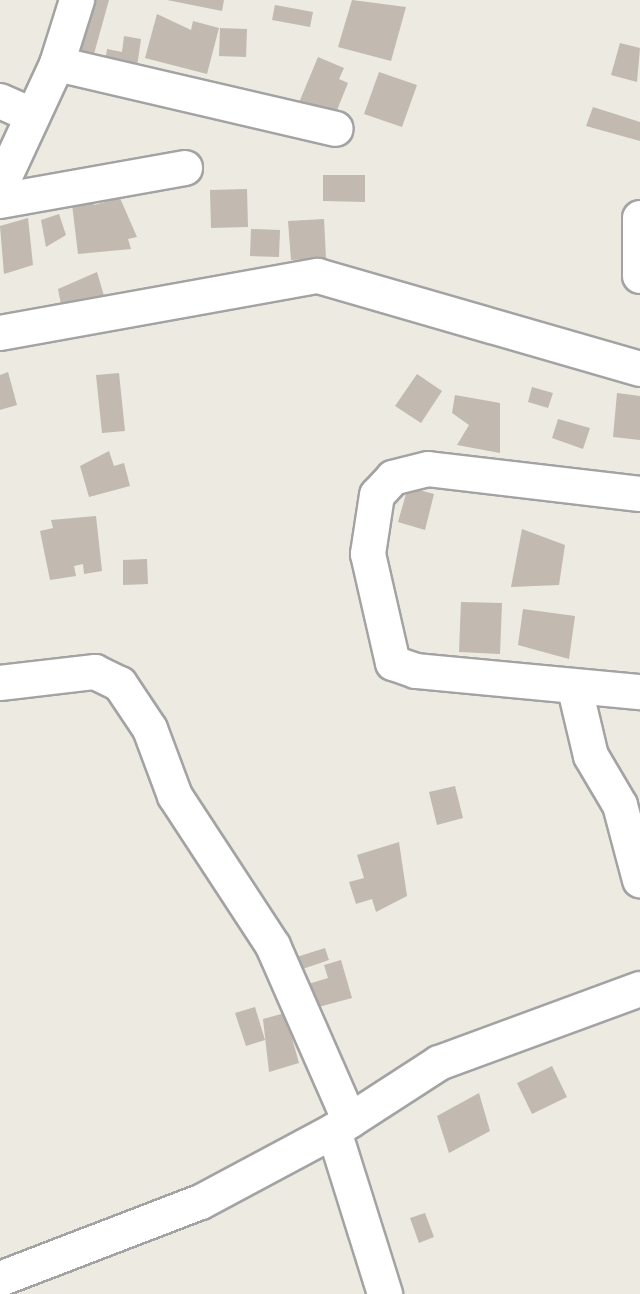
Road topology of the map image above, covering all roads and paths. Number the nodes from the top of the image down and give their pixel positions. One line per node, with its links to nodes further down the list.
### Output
1 (77, 0): 2 (street)
2 (57, 64): 4 (street); 5 (street)
3 (0, 101): 4 (street)
4 (33, 116): 7 (street)
5 (336, 129)
6 (185, 168): 8 (street)
7 (0, 187)
8 (0, 201)
9 (640, 218): 10 (street)
10 (640, 276)
11 (0, 333): 12 (street)
12 (640, 369)
13 (640, 494): 15 (street)
14 (0, 683): 19 (street)
15 (575, 689): 16 (street); 17 (street)
16 (640, 692)
17 (640, 880)
18 (640, 989): 19 (street)
19 (342, 1126): 20 (street); 21 (street)
20 (0, 1279)
21 (385, 1294)

